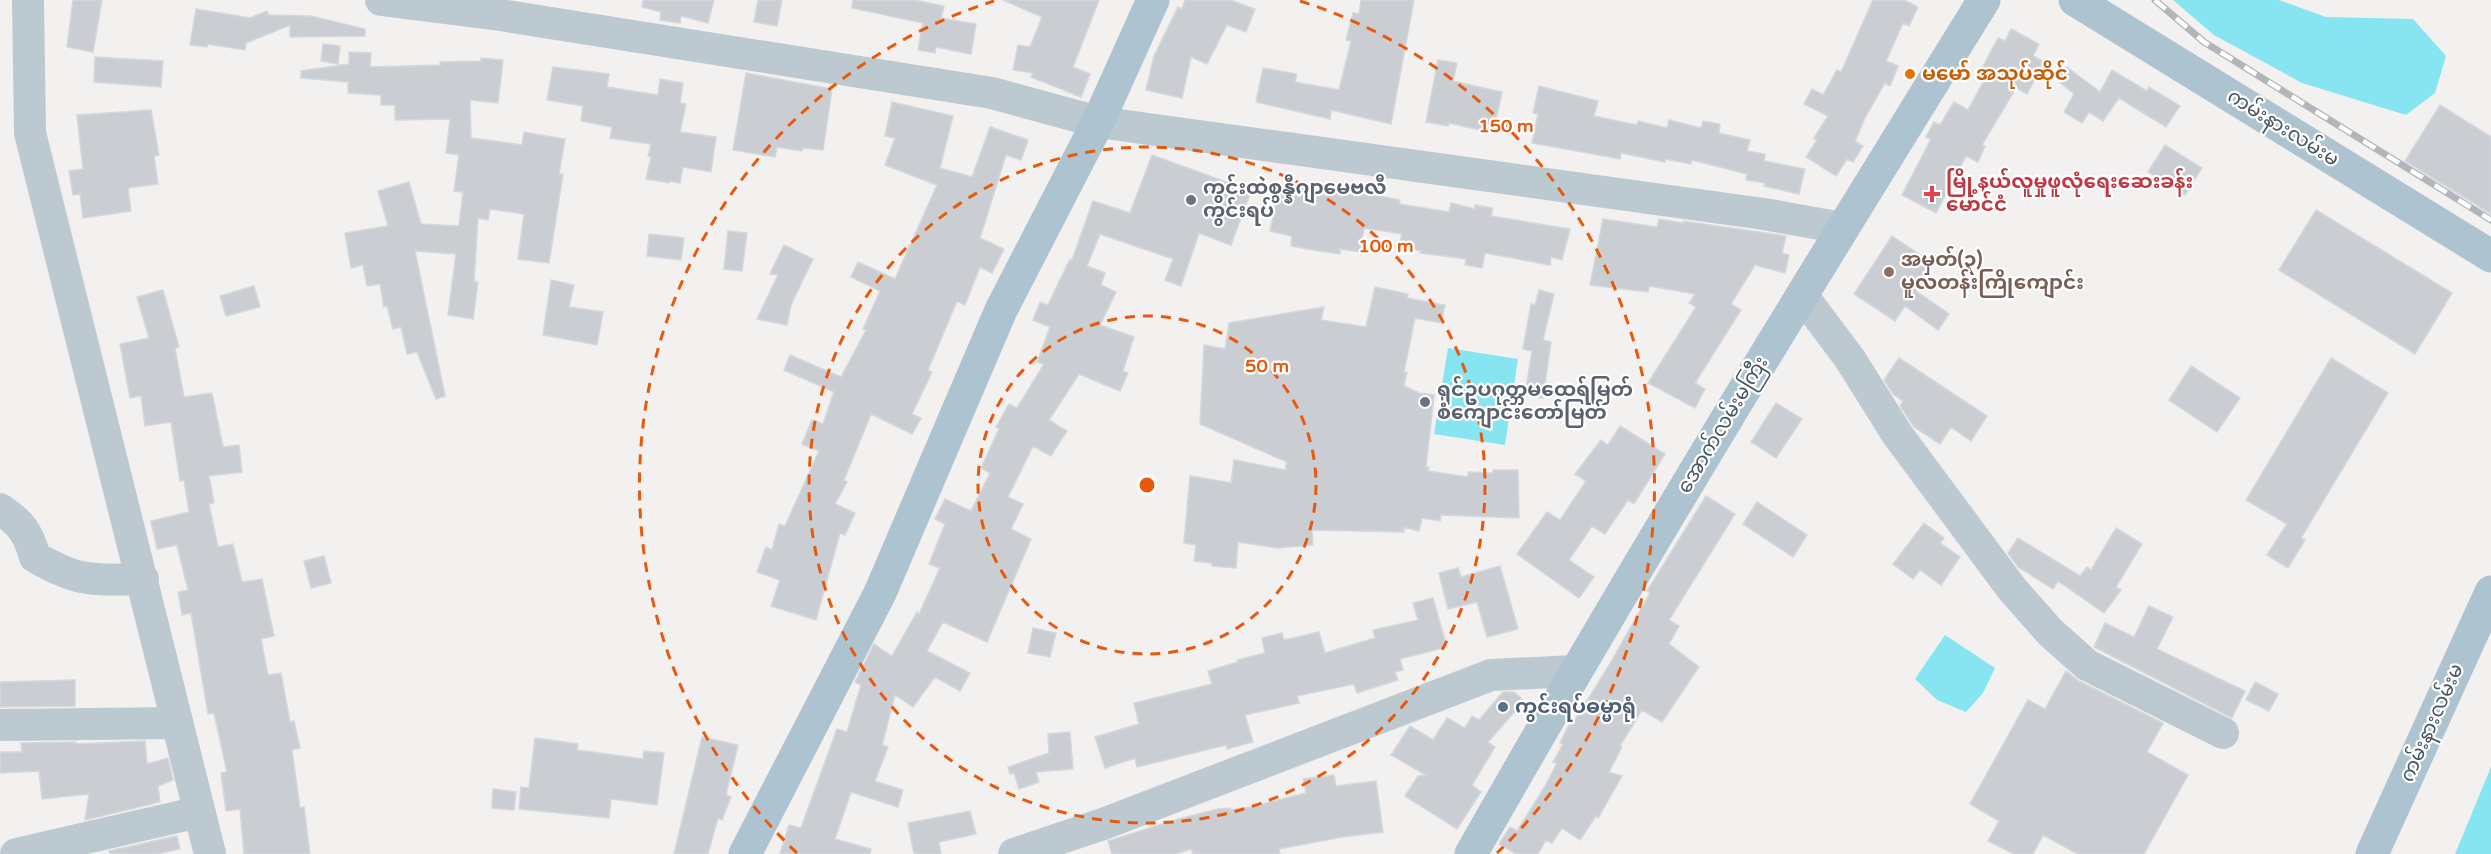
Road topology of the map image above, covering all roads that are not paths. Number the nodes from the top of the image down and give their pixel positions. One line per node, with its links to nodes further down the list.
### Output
1 (28, 0): 11 (street)
2 (381, 0): 6 (street)
3 (1153, 0): 6 (main road)
4 (1984, 0): 7 (main road, အောက်လမ်းမကြီး)
5 (2074, 0): 8 (main road, ကမ်းနားလမ်းမ)
6 (1098, 122): 7 (street); 20 (main road)
7 (1842, 228): 9 (main road, အောက်လမ်းမကြီး)
8 (2491, 256)
9 (1802, 295): 13 (main road, အောက်လမ်းမကြီး); 16 (street)
10 (0, 509): 11 (street)
11 (143, 579): 14 (street)
12 (2491, 592): 23 (main road, ကမ်းနားလမ်းမ)
13 (1574, 671): 21 (street); 22 (main road, အောက်လမ်းမကြီး)
14 (177, 723): 15 (street); 17 (street)
15 (0, 725)
16 (2223, 733)
17 (199, 812): 18 (street); 19 (street)
18 (16, 854)
19 (210, 854)
20 (745, 854)
21 (1014, 854)
22 (1471, 854)
23 (2372, 854)

